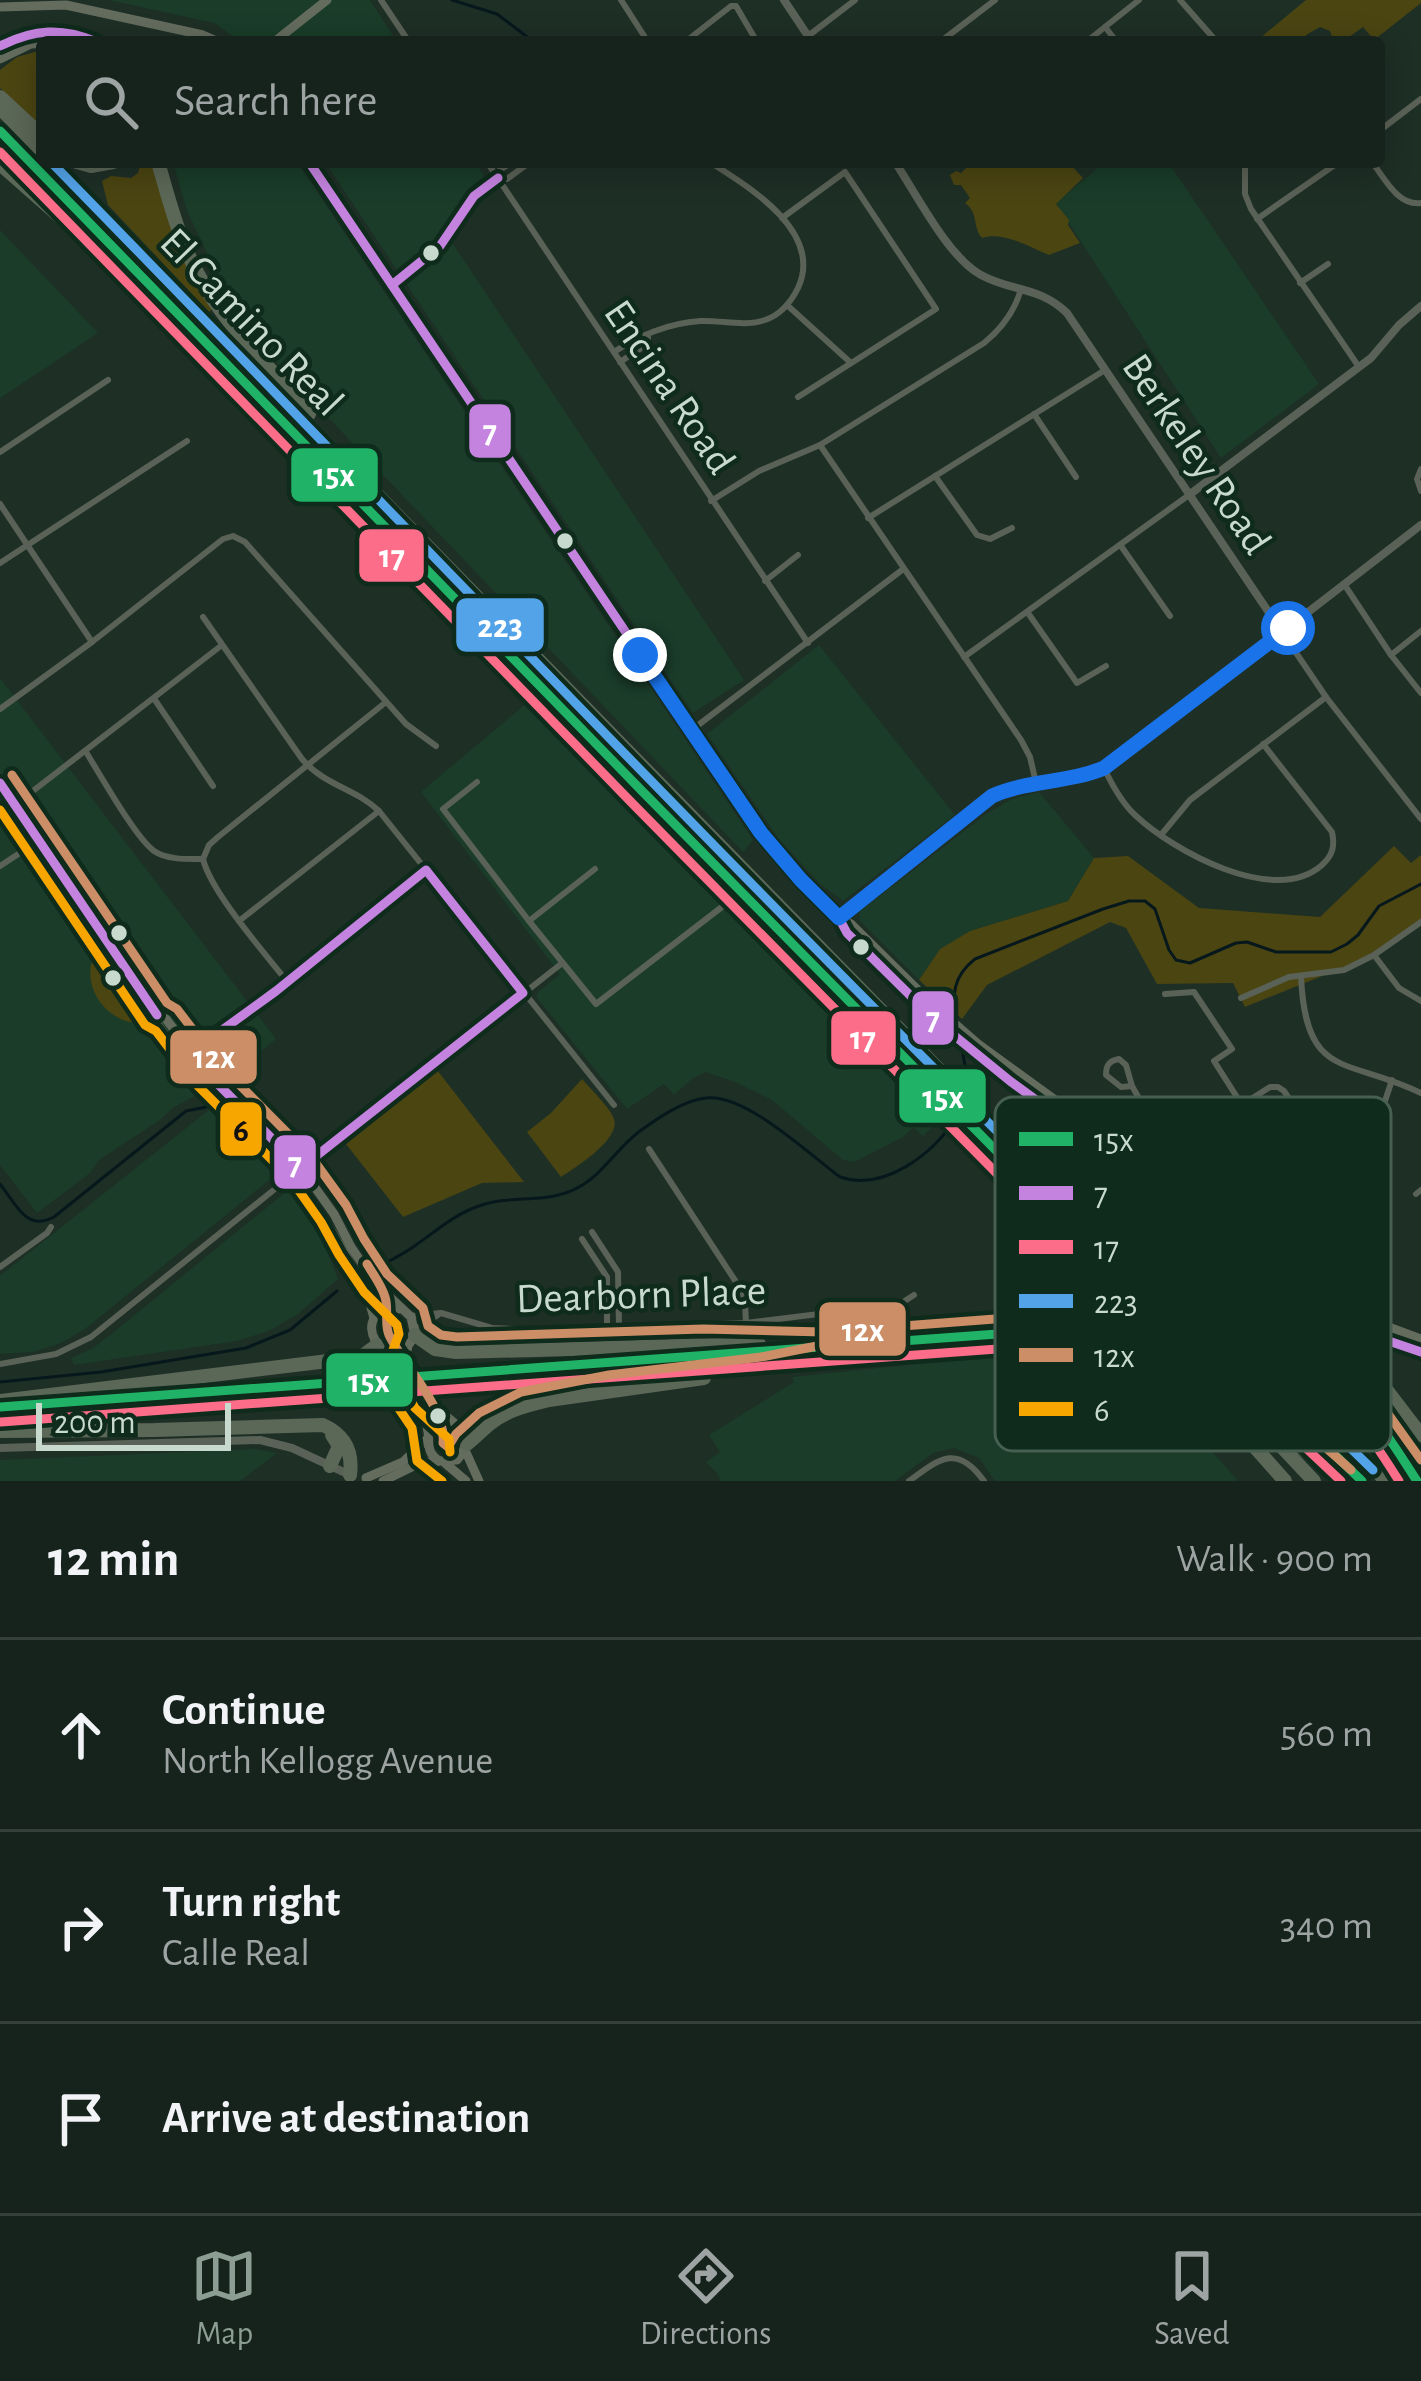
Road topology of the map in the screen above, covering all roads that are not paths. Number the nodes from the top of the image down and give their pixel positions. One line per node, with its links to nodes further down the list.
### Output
1 (327, 0): 14 (main road)
2 (381, 0): 15 (street)
3 (621, 0): 16 (street)
4 (784, 0): 19 (street)
5 (855, 0): 20 (street)
6 (995, 0): 9 (street)
7 (1139, 0): 11 (street)
8 (1180, 0): 24 (street)
9 (984, 4): 21 (street)
10 (0, 7): 13 (main road)
11 (1105, 27): 22 (street); 23 (street)
12 (82, 36): 26 (main road)
13 (207, 36)
14 (282, 36)
15 (405, 36)
16 (644, 36)
17 (693, 36): 18 (street)
18 (754, 36)
19 (808, 36)
20 (813, 36)
21 (947, 36)
22 (1094, 36)
23 (1112, 36)
24 (1212, 36)
25 (36, 44): 27 (main road)
26 (0, 46)
27 (0, 59)
28 (0, 97): 33 (highway)
29 (1421, 99): 31 (street)
30 (0, 108): 34 (highway)
31 (1385, 126)
32 (0, 130): 36 (highway, El Camino Real)
33 (36, 130)
34 (36, 145)
35 (0, 164): 61 (highway)
36 (36, 167)
37 (37, 168): 61 (highway, El Camino Real)
38 (58, 168): 71 (highway, El Camino Real)
39 (162, 168): 71 (highway)
40 (314, 168): 55 (main road)
41 (491, 168): 49 (street, Encina Road)
42 (503, 168): 49 (street)
43 (522, 168): 49 (street)
44 (719, 168): 51 (street)
45 (899, 168): 56 (street, Berkeley Road)
46 (1246, 168): 52 (street)
47 (1331, 168): 52 (street)
48 (1377, 168): 50 (street)
49 (498, 178): 55 (street); 60 (street, Encina Road)
50 (1414, 207)
51 (782, 218): 57 (street); 63 (street)
52 (1257, 220): 54 (street)
53 (1328, 264): 54 (street)
54 (1300, 283): 64 (street)
55 (392, 285): 106 (main road)
56 (1021, 289): 65 (street, Berkeley Road); 70 (street)
57 (787, 305): 59 (street); 63 (street)
58 (1417, 313): 64 (street)
59 (649, 337): 60 (street); 62 (street)
60 (614, 352): 62 (street, Encina Road)
61 (219, 355): 153 (highway, El Camino Real)
62 (620, 362): 78 (street, Encina Road)
63 (851, 363): 67 (street)
64 (1359, 367): 77 (street)
65 (1105, 370): 68 (street); 77 (street, Berkeley Road)
66 (108, 380): 72 (street)
67 (798, 397)
68 (1034, 414): 74 (street); 75 (street)
69 (187, 441): 83 (street)
70 (820, 445): 78 (street); 80 (street)
71 (331, 448): 151 (highway, El Camino Real)
72 (0, 452)
73 (1421, 469): 76 (street)
74 (934, 475): 80 (street); 82 (street)
75 (1076, 477)
76 (1421, 491)
77 (1189, 495): 84 (street); 94 (street, Berkeley Road)
78 (711, 501): 88 (street, Encina Road)
79 (0, 504): 83 (street)
80 (868, 518): 87 (street)
81 (1421, 524): 89 (street)
82 (1012, 528)
83 (27, 545): 86 (street); 95 (street)
84 (1121, 546): 90 (street); 91 (street)
85 (798, 555): 88 (street)
86 (0, 563)
87 (903, 569): 96 (street); 99 (street)
88 (765, 581): 96 (street, Encina Road)
89 (1344, 584): 94 (street); 98 (street)
90 (1028, 613): 99 (street); 100 (street)
91 (1170, 616)
92 (203, 617): 97 (street)
93 (1421, 631): 98 (street)
94 (1282, 632): 102 (street, Berkeley Road); 111 (street)
95 (92, 642): 104 (street); 105 (street)
96 (808, 643): 106 (street)
97 (222, 645): 103 (street); 110 (street)
98 (1391, 655): 101 (street)
99 (964, 657): 114 (street)
100 (1106, 666)
101 (1421, 693)
102 (1326, 697): 107 (street); 118 (street, Berkeley Road)
103 (154, 698): 109 (street); 115 (street)
104 (386, 703): 108 (street); 110 (street)
105 (0, 709)
106 (690, 731): 126 (main road)
107 (1264, 744): 119 (street); 119 (street)
108 (436, 746)
109 (86, 752): 116 (street); 121 (street)
110 (308, 765): 117 (street); 121 (street)
111 (1104, 768): 114 (street); 119 (street)
112 (477, 782): 128 (street)
113 (0, 783): 116 (main road)
114 (1036, 783): 126 (street)
115 (213, 786)
116 (15, 805): 120 (main road)
117 (379, 811): 124 (street); 127 (street)
118 (1421, 819)
119 (1161, 835)
120 (38, 841): 122 (street); 139 (main road)
121 (203, 859): 127 (street)
122 (0, 866)
123 (595, 869): 128 (street)
124 (426, 870): 133 (street); 134 (street)
125 (727, 903): 131 (street)
126 (839, 918): 140 (main road); 140 (main road)
127 (239, 921): 133 (street)
128 (529, 921): 131 (street)
129 (1421, 922): 130 (street)
130 (1374, 955): 132 (street); 137 (street)
131 (561, 964): 134 (street)
132 (1300, 976): 136 (street); 141 (street)
133 (286, 981): 139 (street)
134 (523, 993): 150 (street); 154 (street)
135 (1165, 994): 146 (street)
136 (1241, 998)
137 (1421, 1001)
138 (998, 1043): 140 (street)
139 (187, 1056): 154 (main road); 155 (main road)
140 (984, 1056): 144 (main road)
141 (1392, 1080): 143 (street); 149 (street)
142 (1132, 1086): 142 (street); 145 (street)
143 (1421, 1093)
144 (1041, 1097)
145 (1138, 1097)
146 (1237, 1097)
147 (1254, 1097): 148 (street)
148 (1288, 1097)
149 (1386, 1097)
150 (614, 1105)
151 (994, 1127)
152 (649, 1149): 166 (street)
153 (995, 1149)
154 (301, 1168): 155 (street); 160 (main road)
155 (290, 1176): 160 (main road); 179 (street)
156 (51, 1227): 159 (street)
157 (592, 1232): 167 (street)
158 (582, 1238): 168 (street)
159 (0, 1267)
160 (358, 1267): 161 (main road)
161 (371, 1287): 163 (main road); 165 (main road)
162 (914, 1295): 166 (street, Dearborn Place)
163 (405, 1312): 164 (street, Dearborn Place); 165 (main road); 171 (main road)
164 (441, 1313): 168 (street, Dearborn Place); 171 (street)
165 (374, 1318): 174 (main road)
166 (746, 1323): 167 (street, Dearborn Place)
167 (619, 1327): 168 (street, Dearborn Place)
168 (607, 1328)
169 (1391, 1328): 172 (main road)
170 (995, 1334): 175 (highway, bridge)
171 (413, 1336): 174 (main road); 175 (highway); 185 (main road)
172 (1421, 1339)
173 (1391, 1342): 177 (main road)
174 (380, 1347): 183 (highway); 188 (main road)
175 (824, 1347): 180 (highway)
176 (995, 1350): 178 (highway, bridge)
177 (1421, 1352)
178 (798, 1363): 180 (highway); 191 (highway)
179 (0, 1364)
180 (432, 1383): 181 (highway, bridge)
181 (386, 1386): 183 (highway); 187 (highway)
182 (1391, 1396): 189 (highway)
183 (0, 1404)
184 (1391, 1422): 198 (highway)
185 (453, 1424): 188 (main road); 191 (main road)
186 (318, 1425): 187 (highway); 200 (highway); 201 (highway)
187 (0, 1426)
188 (428, 1436): 199 (main road); 201 (main road)
189 (1421, 1436)
190 (1391, 1442): 212 (highway)
191 (466, 1447): 199 (main road); 204 (main road)
192 (0, 1448): 200 (street)
193 (1258, 1451): 207 (highway)
194 (1287, 1451): 208 (highway)
195 (1306, 1451): 209 (highway)
196 (1330, 1451): 210 (highway, El Camino Real)
197 (1357, 1451): 211 (highway, El Camino Real)
198 (1421, 1454)
199 (442, 1462): 202 (main road); 203 (main road)
200 (330, 1466): 201 (street)
201 (362, 1478)
202 (383, 1481)
203 (466, 1481)
204 (478, 1481)
205 (909, 1481): 206 (street)
206 (984, 1481)
207 (1285, 1481)
208 (1314, 1481)
209 (1341, 1481)
210 (1362, 1481)
211 (1386, 1481)
212 (1417, 1481)

